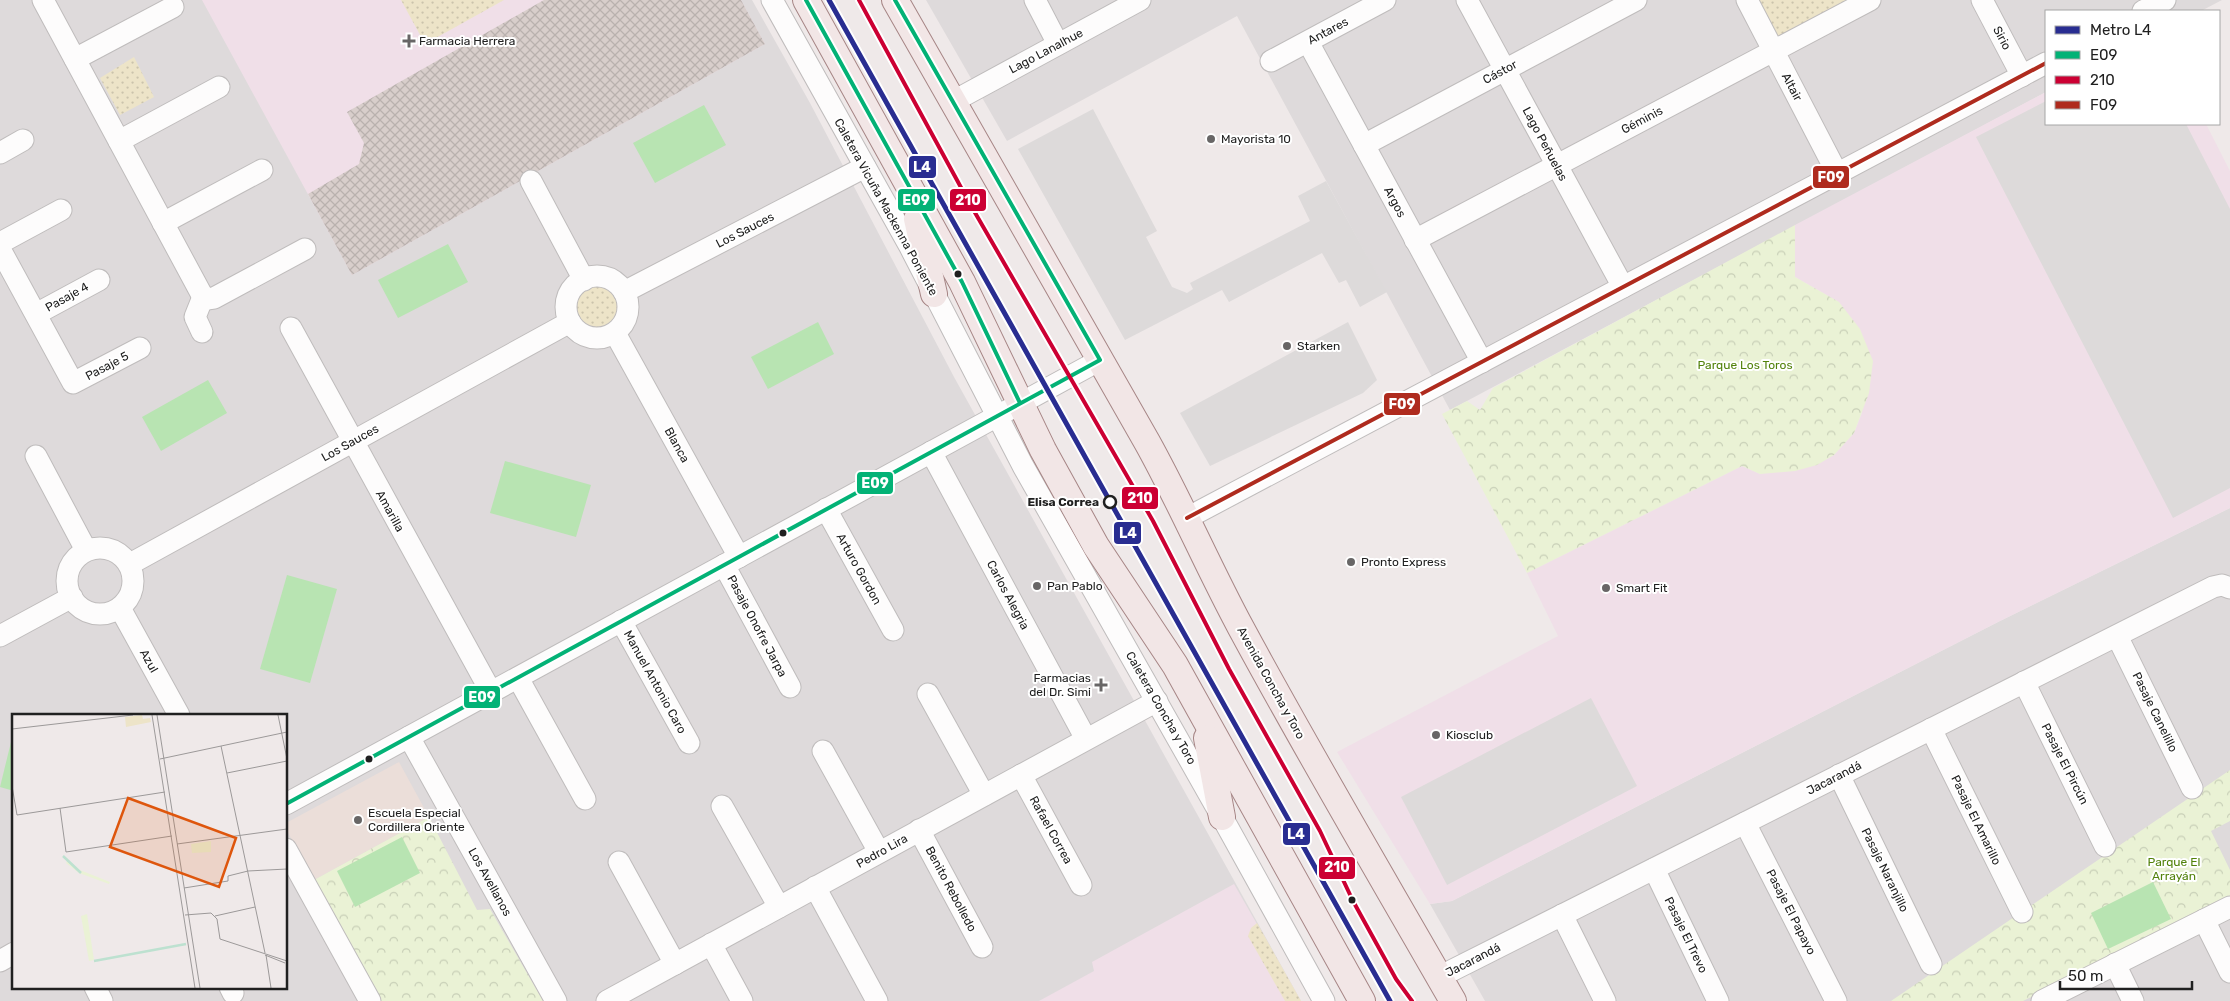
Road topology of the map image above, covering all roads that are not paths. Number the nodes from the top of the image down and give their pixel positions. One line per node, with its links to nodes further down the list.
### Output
1 (44, 0): 19 (street)
2 (772, 0): 31 (street, Caletera Vicuña Mackenna Poniente)
3 (806, 0): 35 (main road)
4 (1035, 0): 17 (street)
5 (1140, 0): 17 (street, Lago Lanalhue)
6 (1385, 0): 16 (street, Antares)
7 (1467, 0): 22 (street, Lago Peñuelas)
8 (1636, 0): 22 (street, Cástor)
9 (1747, 0): 18 (street, Altair)
10 (1870, 0): 18 (street, Géminis)
11 (1982, 0): 23 (street, Sirio)
12 (2164, 0): 15 (street)
13 (898, 1): 25 (main road, Avenida Concha y Toro)
14 (173, 7): 19 (street)
15 (2145, 10)
16 (1308, 42): 20 (street, Antares); 28 (street, Argos)
17 (1058, 44): 25 (street, Lago Lanalhue)
18 (1773, 51): 30 (street, Géminis); 33 (street, Altair)
19 (75, 59): 27 (street)
20 (1271, 62)
21 (2045, 64): 23 (street)
22 (1505, 70): 28 (street, Cástor); 30 (street, Lago Peñuelas)
23 (2022, 76): 33 (street)
24 (218, 88): 27 (street)
25 (952, 102): 54 (main road, Avenida Concha y Toro)
26 (23, 140): 29 (street)
27 (119, 141): 37 (street)
28 (1364, 144): 38 (street, Argos)
29 (0, 153)
30 (1557, 166): 38 (street, Géminis); 44 (street, Lago Peñuelas)
31 (865, 167): 45 (street, Los Sauces); 46 (street, Caletera Vicuña Mackenna Poniente)
32 (262, 170): 37 (street)
33 (1837, 173): 44 (street)
34 (531, 181): 43 (street)
35 (911, 189): 46 (main road); 56 (main road)
36 (61, 210): 39 (street)
37 (163, 223): 47 (street)
38 (1416, 240): 55 (street, Argos)
39 (0, 243)
40 (0, 248): 48 (street)
41 (305, 249): 47 (street)
42 (99, 280): 48 (street, Pasaje 4)
43 (584, 280): 45 (street); 49 (street)
44 (1623, 287): 55 (street)
45 (624, 292): 52 (street)
46 (934, 294): 57 (street, Caletera Vicuña Mackenna Poniente)
47 (203, 297): 51 (street)
48 (36, 314): 53 (street, Pasaje 5)
49 (570, 322): 52 (street); 58 (street, Los Sauces)
50 (291, 328): 58 (street, Amarilla)
51 (202, 332)
52 (615, 332): 64 (street, Blanca)
53 (140, 348)
54 (1100, 360): 56 (street); 62 (main road, Avenida Concha y Toro)
55 (1482, 362): 62 (street)
56 (1020, 403): 57 (street); 79 (main road)
57 (996, 416): 59 (street); 78 (street, Caletera Concha y Toro)
58 (352, 442): 65 (street, Los Sauces); 76 (street, Amarilla)
59 (931, 452): 61 (street); 83 (street, Carlos Alegria)
60 (36, 456): 63 (street)
61 (826, 509): 64 (street); 70 (street, Arturo Gordon)
62 (1187, 518): 116 (main road, Avenida Concha y Toro)
63 (86, 550): 65 (street); 67 (street)
64 (731, 561): 69 (street); 75 (street, Pasaje Onofre Jarpa)
65 (130, 564): 68 (street)
66 (2229, 585): 72 (street, Jacarandá)
67 (72, 598): 68 (street); 71 (street)
68 (120, 608): 80 (street, Azul)
69 (621, 621): 73 (street); 84 (street, Manuel Antonio Caro)
70 (894, 630)
71 (0, 636)
72 (2117, 636): 74 (street, Jacarandá); 88 (street, Pasaje Canelillo)
73 (518, 678): 76 (street); 90 (street)
74 (2024, 682): 81 (street, Jacarandá); 96 (street, Pasaje El Pircún)
75 (790, 687)
76 (491, 692): 82 (street)
77 (928, 694): 89 (street)
78 (1157, 700): 83 (street, Pedro Lira); 93 (street, Caletera Concha y Toro)
79 (1200, 708): 93 (main road); 125 (main road)
80 (178, 714)
81 (1931, 729): 87 (street, Jacarandá); 105 (street, Pasaje El Amarillo)
82 (409, 737): 91 (street); 120 (street, Los Avellanos)
83 (1086, 739): 86 (street, Pedro Lira)
84 (689, 743)
85 (823, 751): 97 (street)
86 (1021, 775): 89 (street, Pedro Lira); 101 (street, Rafael Correa)
87 (1839, 776): 94 (street, Jacarandá); 113 (street, Pasaje Naranjillo)
88 (2192, 788)
89 (984, 795): 95 (street, Pedro Lira)
90 (585, 799)
91 (288, 803)
92 (722, 806): 104 (street)
93 (1222, 817): 124 (street, Caletera Concha y Toro)
94 (1745, 823): 100 (street, Jacarandá); 129 (street, Pasaje El Papayo)
95 (919, 830): 97 (street, Pedro Lira); 109 (street, Benito Rebolledo)
96 (2106, 846)
97 (879, 852): 102 (street, Pedro Lira)
98 (288, 853): 119 (street)
99 (619, 862): 112 (street)
100 (1654, 868): 106 (street, Jacarandá); 128 (street, Pasaje El Trevo)
101 (1081, 884)
102 (815, 887): 104 (street, Pedro Lira); 123 (street)
103 (2230, 906): 107 (street)
104 (779, 907): 108 (street, Pedro Lira)
105 (2022, 912)
106 (1562, 915): 116 (street, Jacarandá); 127 (street)
107 (2204, 920): 114 (street); 115 (street)
108 (710, 944): 112 (street, Pedro Lira); 122 (street)
109 (982, 947)
110 (12, 954): 111 (street)
111 (0, 961)
112 (675, 964): 121 (street, Pedro Lira)
113 (1931, 964)
114 (2115, 964): 130 (street); 131 (street)
115 (2230, 972)
116 (1439, 977): 126 (main road, Avenida Concha y Toro)
117 (96, 988): 118 (street)
118 (102, 1001)
119 (370, 1001)
120 (556, 1001)
121 (607, 1001)
122 (742, 1001)
123 (877, 1001)
124 (1324, 1001)
125 (1362, 1001)
126 (1453, 1001)
127 (1605, 1001)
128 (1718, 1001)
129 (1836, 1001)
130 (2042, 1001)
131 (2133, 1001)

